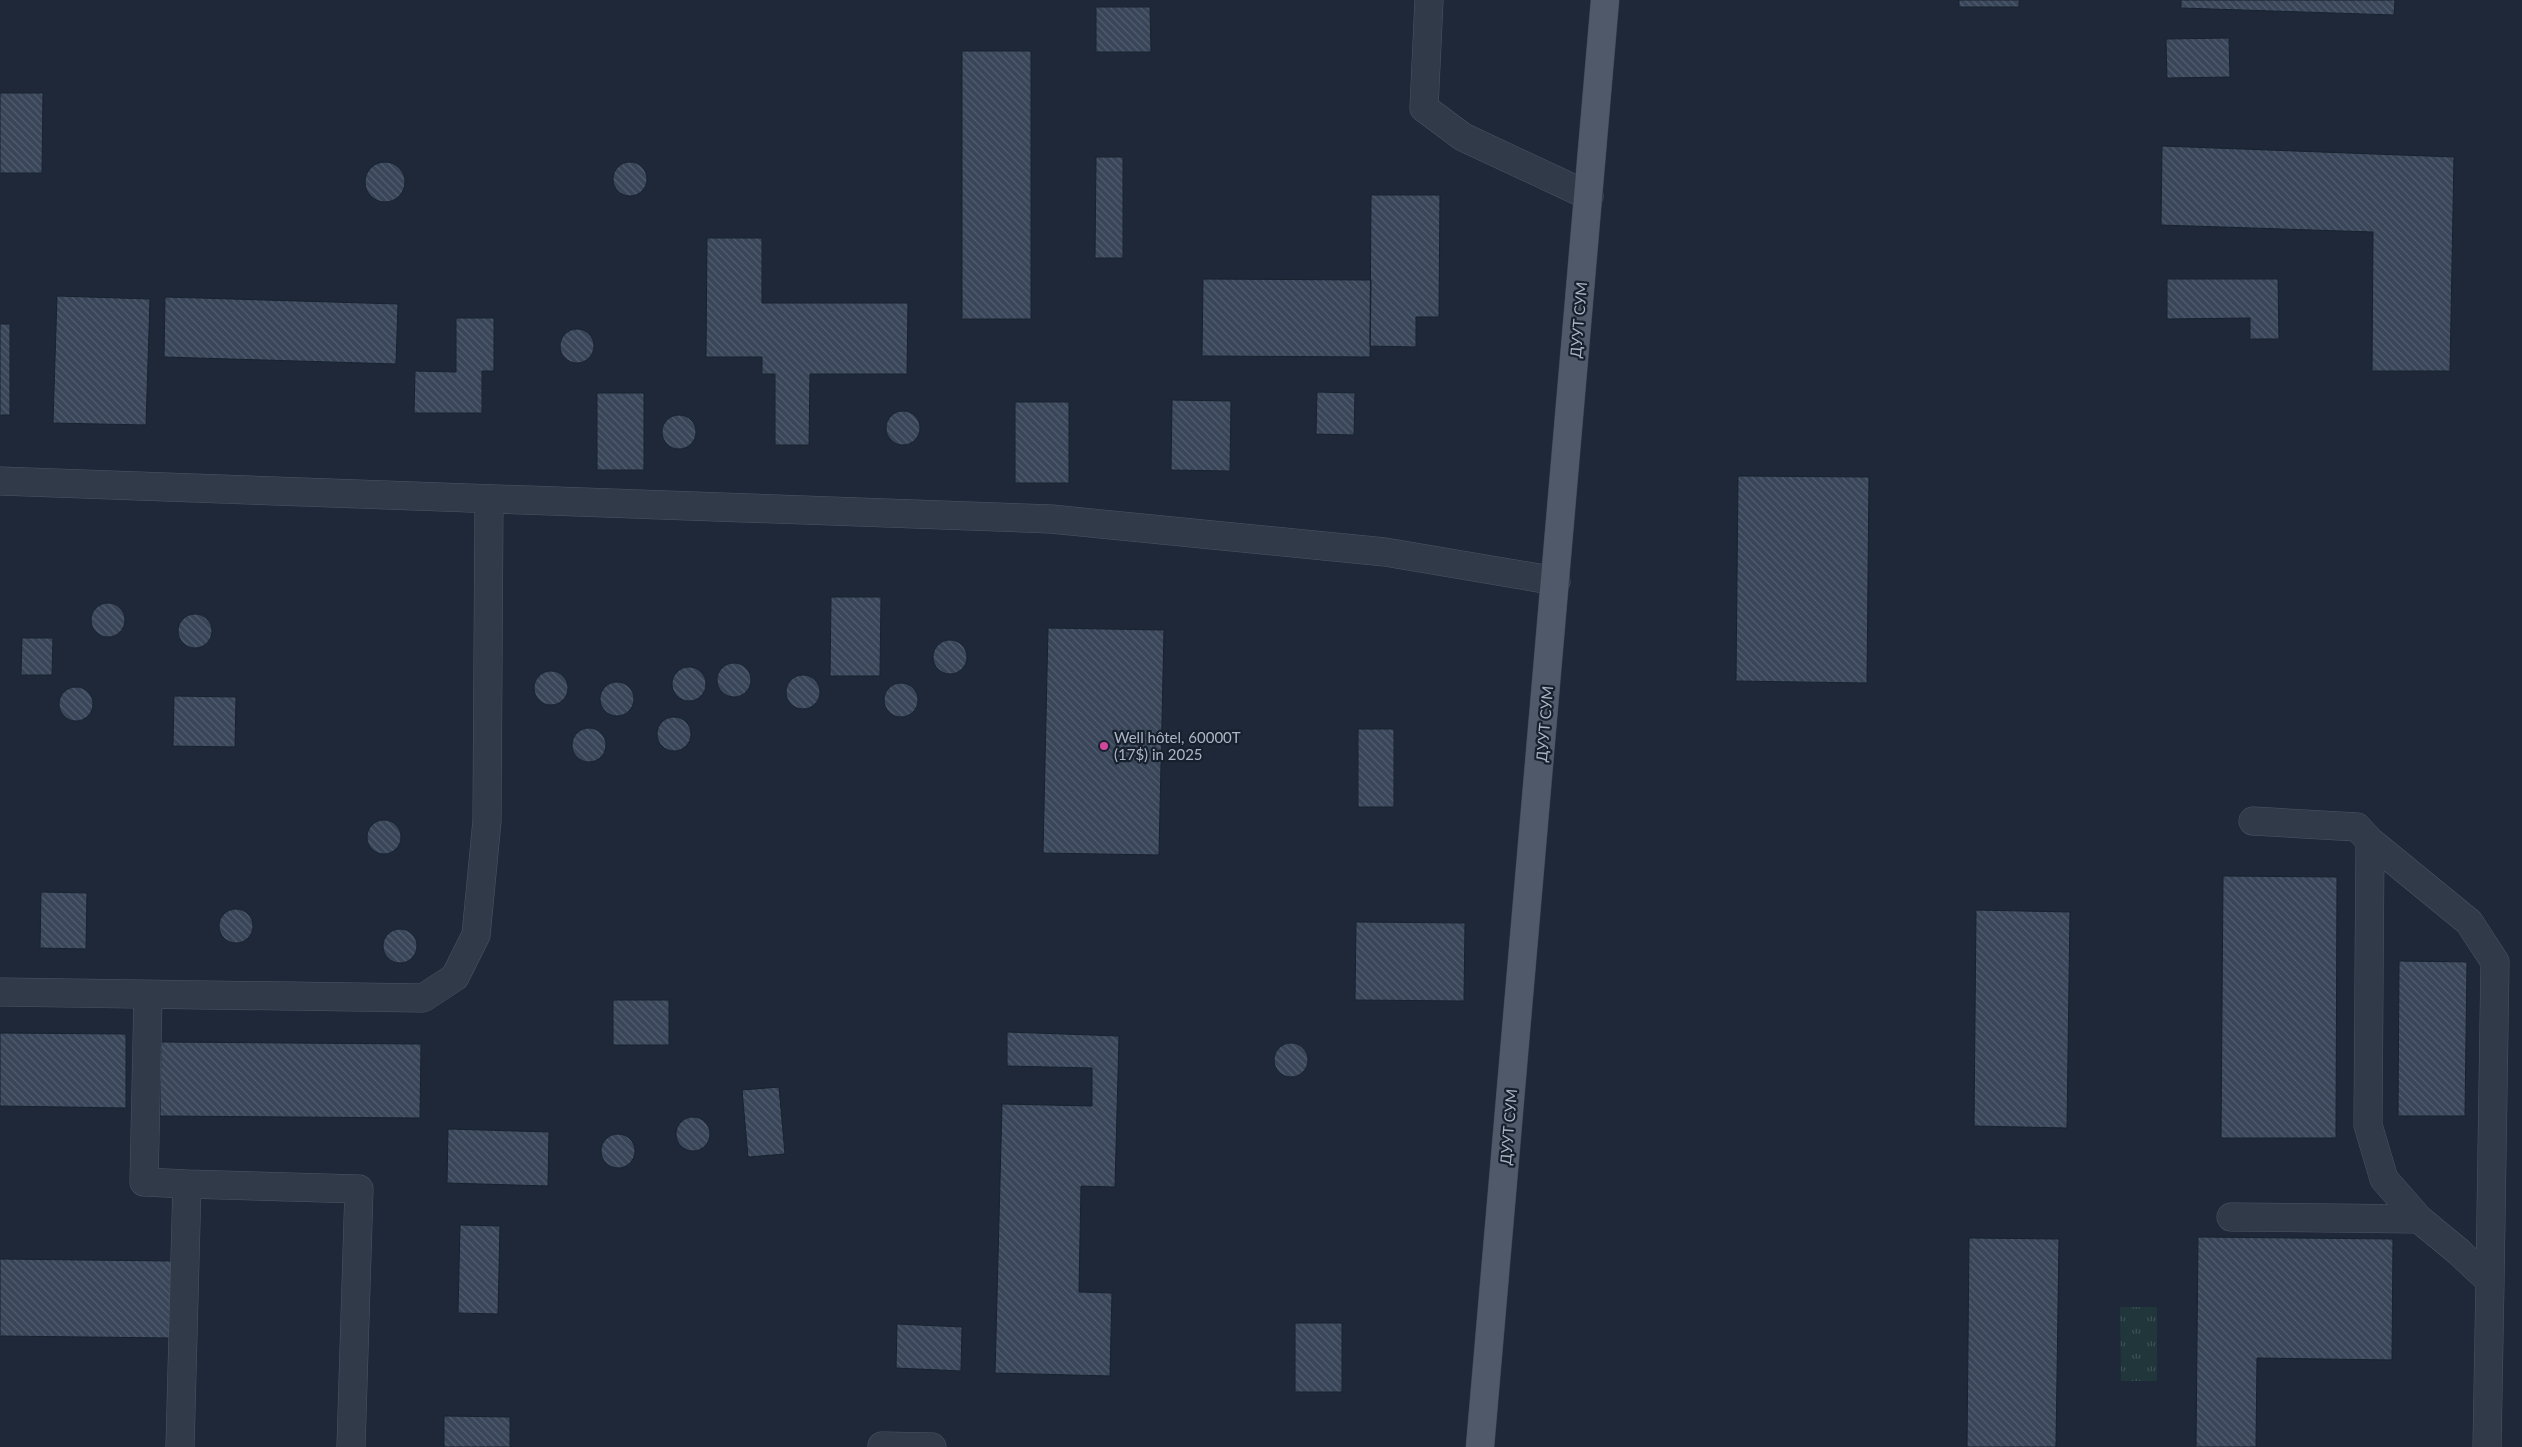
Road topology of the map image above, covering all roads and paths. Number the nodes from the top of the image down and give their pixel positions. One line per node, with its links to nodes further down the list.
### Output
1 (1429, 0): 3 (street)
2 (1605, 0): 3 (main road, ДУУТ СУМ)
3 (1588, 196): 6 (main road, ДУУТ СУМ)
4 (0, 481): 5 (street)
5 (489, 500): 6 (street); 10 (street)
6 (1556, 581): 19 (main road, ДУУТ СУМ)
7 (2253, 821): 8 (street)
8 (2370, 841): 13 (street); 14 (street)
9 (0, 992): 10 (street)
10 (148, 996): 11 (street)
11 (187, 1184): 16 (street); 17 (street)
12 (2230, 1217): 13 (street)
13 (2419, 1219): 14 (street)
14 (2490, 1281): 20 (street)
15 (882, 1446): 18 (street)
16 (180, 1447)
17 (351, 1447)
18 (932, 1447)
19 (1480, 1447)
20 (2487, 1447)

